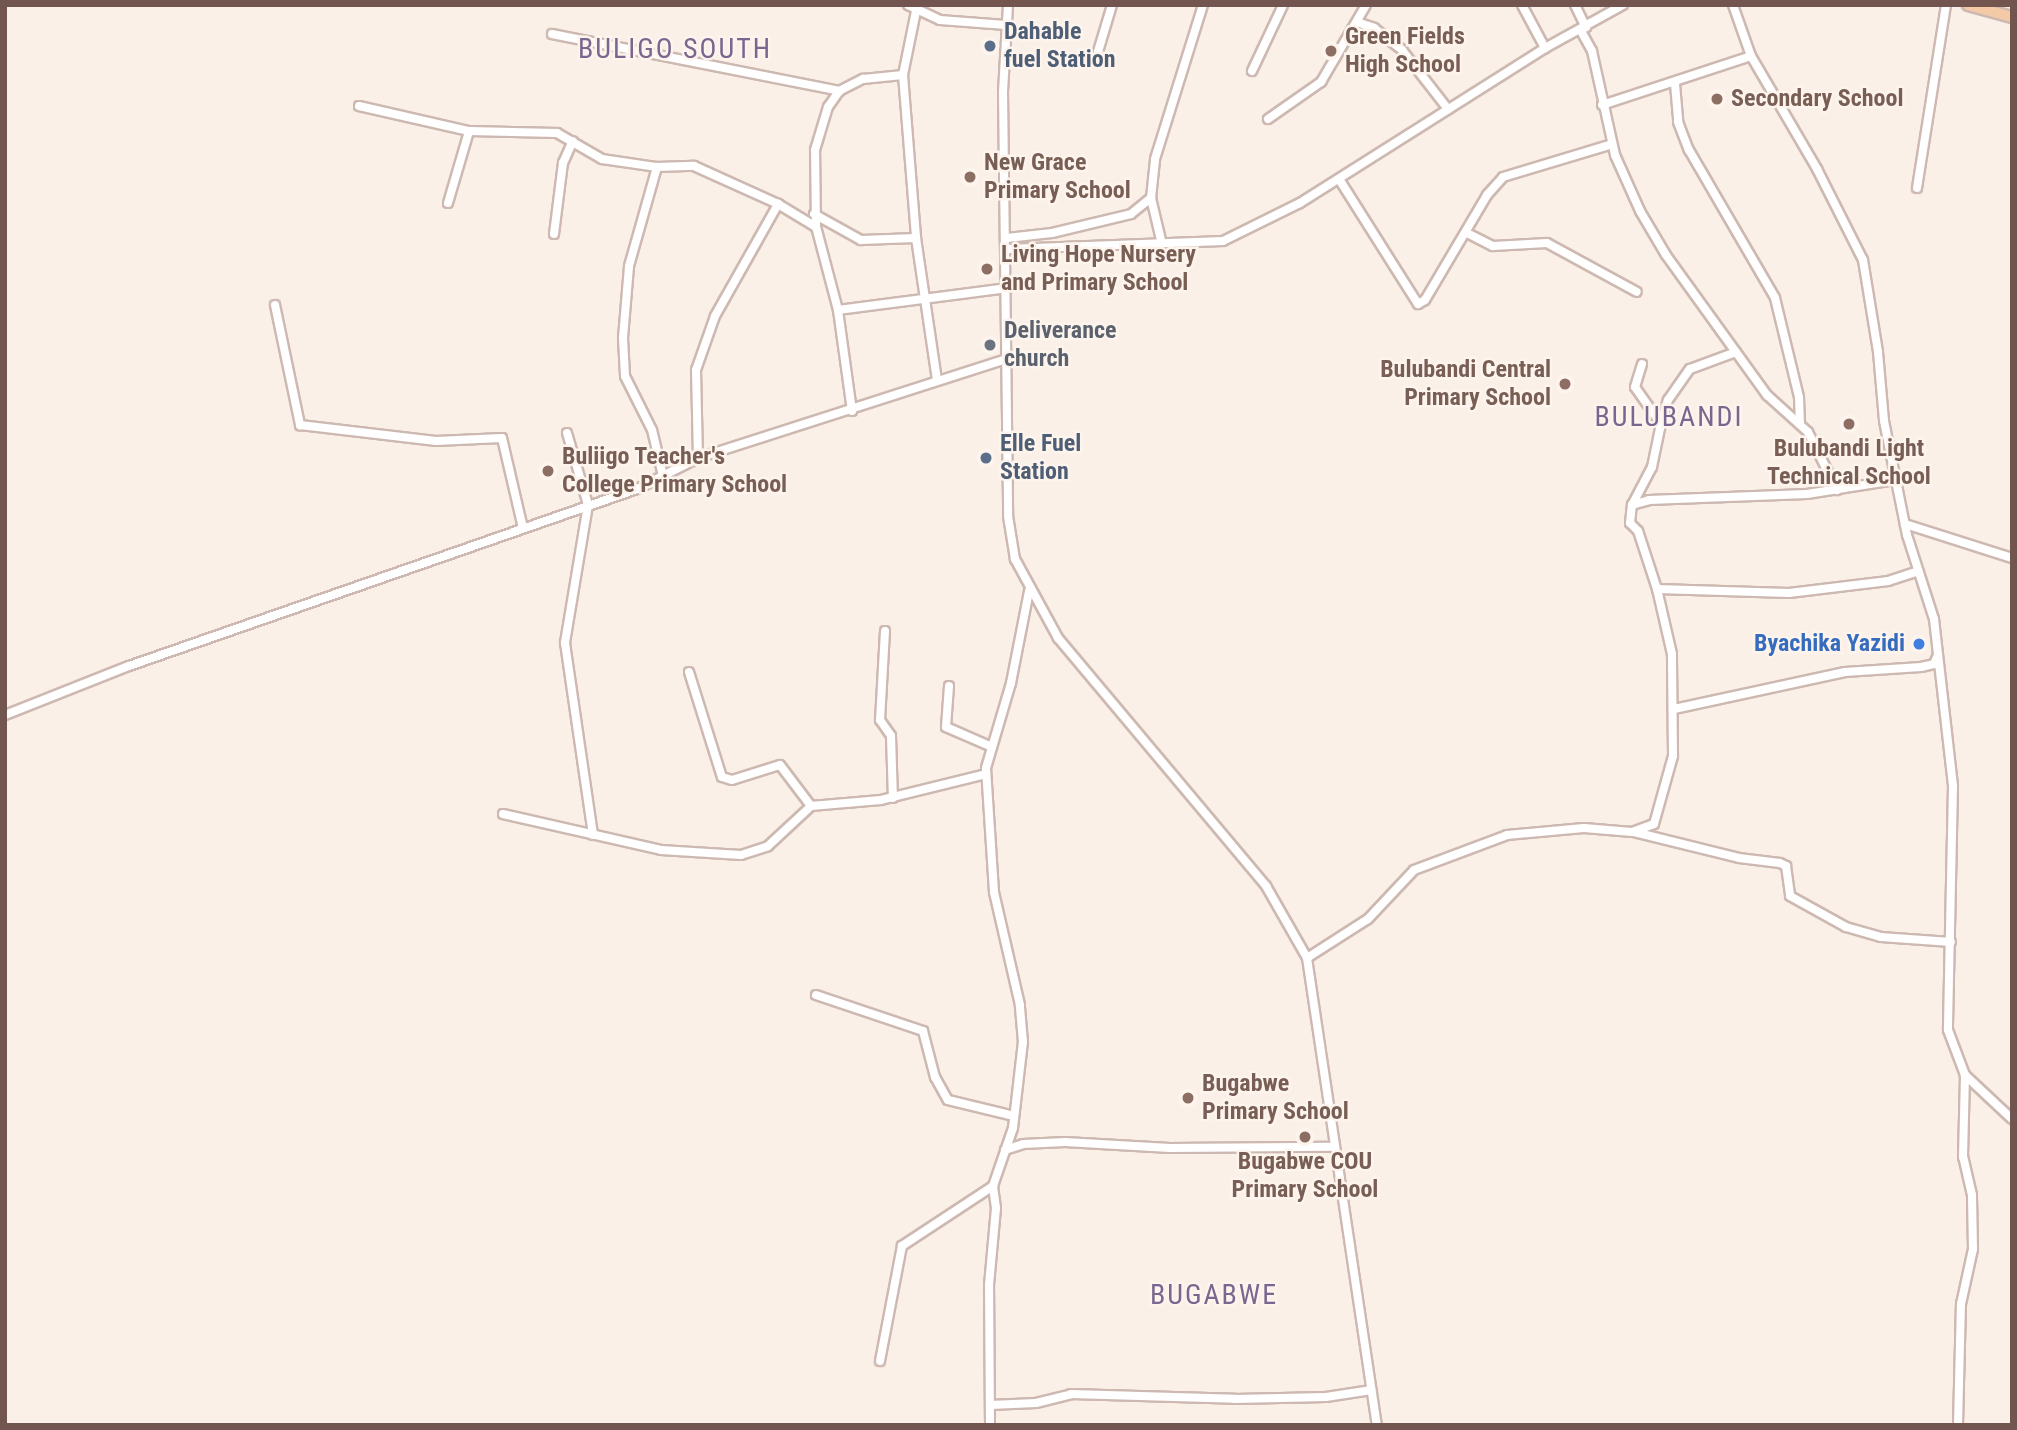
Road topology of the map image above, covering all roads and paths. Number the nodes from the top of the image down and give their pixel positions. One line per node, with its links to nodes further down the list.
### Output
1 (908, 5): 13 (street)
2 (1009, 5): 16 (street)
3 (1112, 5): 20 (street)
4 (1203, 5): 36 (street)
5 (1283, 5): 22 (street)
6 (1366, 5): 15 (street)
7 (1522, 5): 19 (street)
8 (1575, 5): 17 (street)
9 (1623, 5): 17 (street)
10 (1733, 5): 21 (street)
11 (1947, 5): 35 (street)
12 (1969, 5): 14 (main road)
13 (916, 11): 16 (street); 23 (street)
14 (2012, 17)
15 (1357, 22): 28 (street); 29 (street)
16 (1006, 25): 44 (street)
17 (1584, 29): 19 (street); 26 (street)
18 (552, 34): 25 (street)
19 (1545, 48): 28 (street)
20 (1097, 55)
21 (1751, 56): 24 (street); 62 (street)
22 (1252, 71)
23 (903, 75): 25 (street); 43 (street)
24 (1675, 84): 26 (street); 57 (street)
25 (839, 91): 39 (street)
26 (1602, 105): 32 (street)
27 (359, 106): 30 (street)
28 (1448, 109): 34 (street)
29 (1268, 119)
30 (469, 131): 31 (street); 37 (street)
31 (573, 141): 33 (street); 42 (street)
32 (1612, 144): 41 (street); 52 (street)
33 (657, 167): 38 (street); 61 (street)
34 (1339, 179): 41 (street); 45 (street)
35 (1917, 188)
36 (1151, 198): 44 (street); 45 (street)
37 (448, 203)
38 (778, 205): 40 (street); 60 (street)
39 (814, 214): 40 (street); 43 (street)
40 (816, 227): 51 (street)
41 (1467, 233): 48 (street)
42 (554, 234)
43 (916, 238): 49 (street)
44 (1007, 238): 46 (street)
45 (1162, 244): 46 (street)
46 (1007, 249): 47 (street)
47 (1008, 288): 49 (street); 53 (street)
48 (1637, 292)
49 (924, 301): 51 (street); 55 (street)
50 (275, 305): 67 (street)
51 (838, 310): 56 (street)
52 (1737, 352): 57 (street); 58 (street)
53 (1007, 359): 55 (street); 71 (street)
54 (1642, 363): 58 (street)
55 (937, 380): 56 (street)
56 (852, 411): 60 (street)
57 (1800, 424): 63 (street)
58 (1661, 425): 65 (street)
59 (567, 433): 64 (street)
60 (698, 458): 61 (street)
61 (663, 476): 64 (street)
62 (1895, 480): 63 (street); 66 (street)
63 (1837, 490): 65 (street)
64 (588, 505): 67 (street); 84 (street)
65 (1632, 505): 70 (street)
66 (1905, 524): 68 (street); 69 (street)
67 (523, 528): 77 (street)
68 (2012, 558)
69 (1918, 571): 70 (street); 73 (street)
70 (1657, 589): 76 (street)
71 (1029, 591): 78 (street); 86 (street)
72 (885, 631): 80 (street)
73 (1938, 654): 76 (street); 85 (street)
74 (689, 672): 81 (street)
75 (949, 686): 78 (street)
76 (1674, 709): 83 (street)
77 (5, 715)
78 (990, 746): 79 (street)
79 (986, 774): 80 (street); 89 (street)
80 (893, 798): 81 (street)
81 (811, 806): 84 (street)
82 (503, 814): 84 (street)
83 (1632, 832): 85 (street); 86 (street)
84 (593, 835)
85 (1951, 942): 88 (street)
86 (1307, 958): 91 (street)
87 (816, 995): 89 (street)
88 (1965, 1075): 90 (street); 99 (street)
89 (1014, 1116): 92 (street)
90 (2012, 1119)
91 (1334, 1147): 92 (street); 95 (street)
92 (1005, 1150): 93 (street)
93 (993, 1186): 94 (street); 96 (street)
94 (880, 1361)
95 (1371, 1390): 96 (street); 98 (street)
96 (990, 1405): 97 (street)
97 (990, 1425)
98 (1377, 1425)
99 (1958, 1425)

